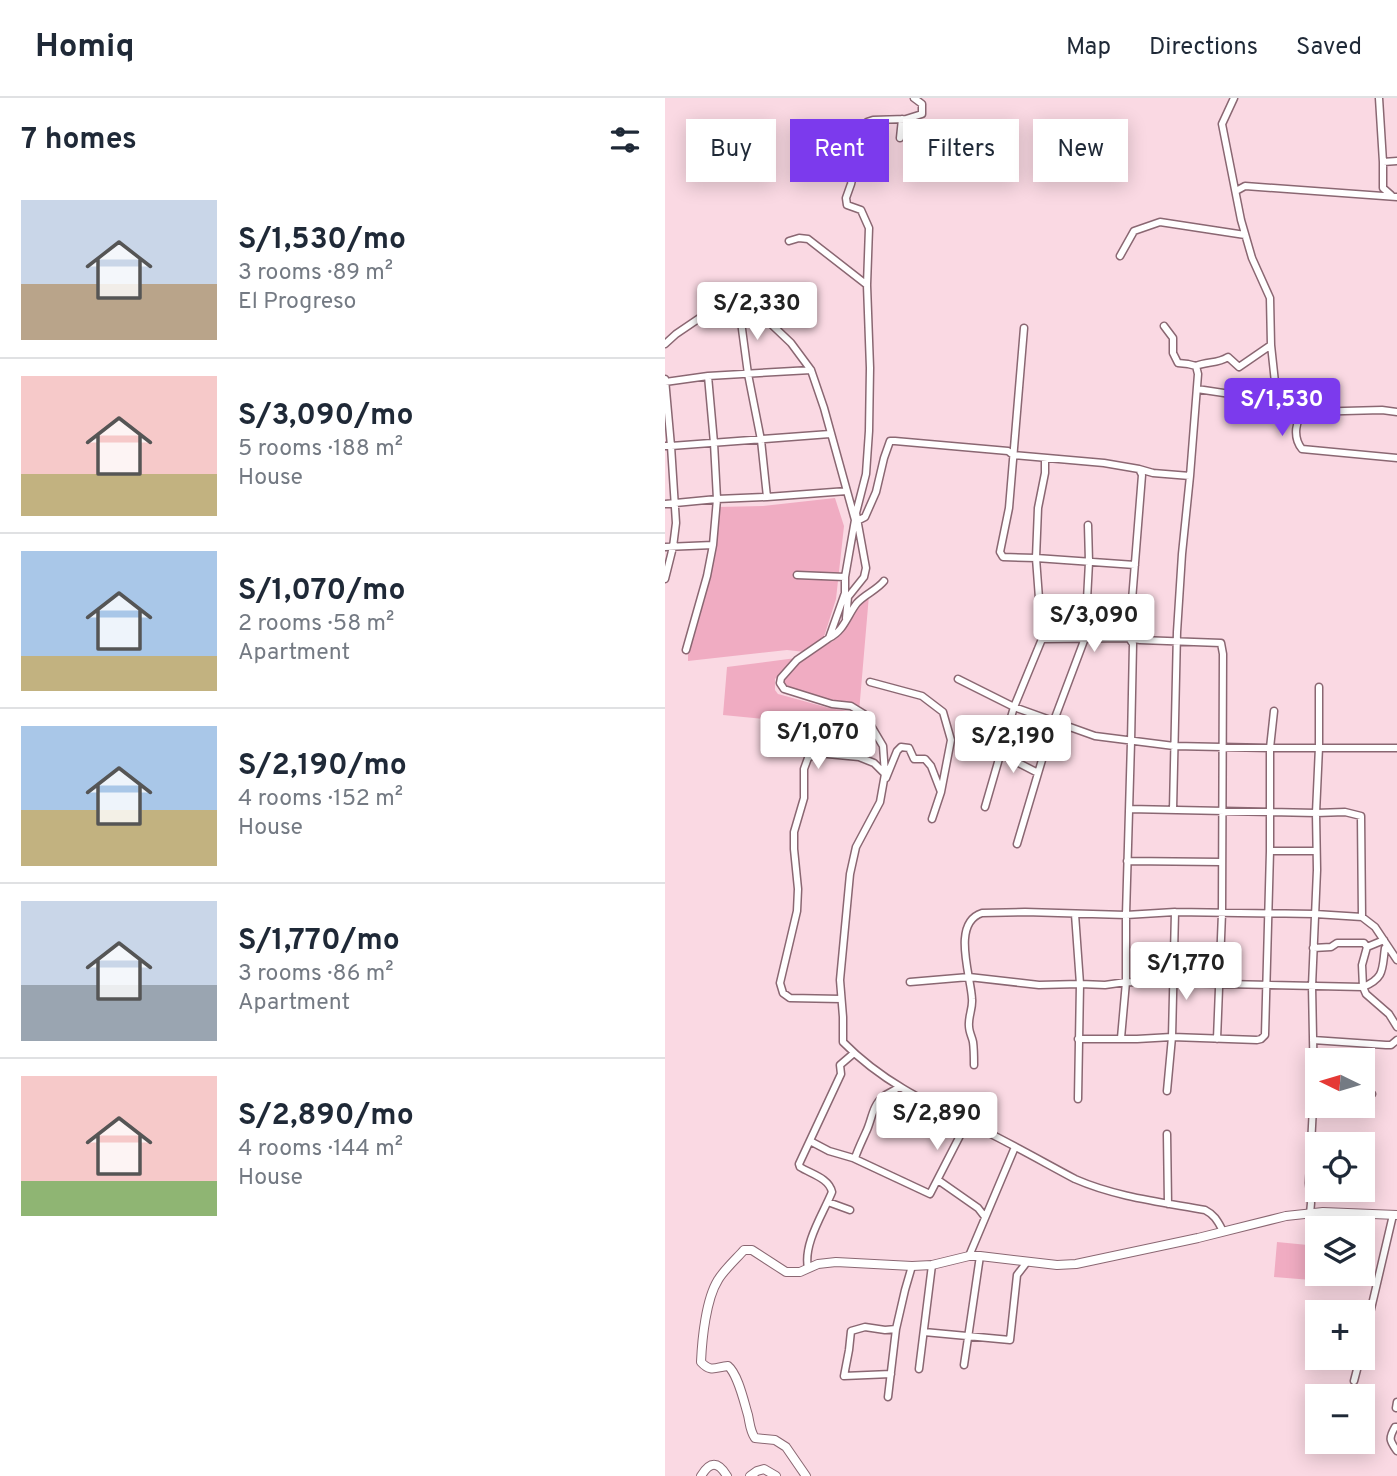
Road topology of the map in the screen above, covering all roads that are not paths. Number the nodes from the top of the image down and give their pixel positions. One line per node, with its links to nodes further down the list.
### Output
1 (914, 98): 4 (street)
2 (1234, 98): 8 (street)
3 (1379, 98): 7 (street)
4 (902, 119): 5 (street); 13 (street)
5 (900, 138)
6 (1397, 161): 7 (street)
7 (1383, 162): 9 (street)
8 (1236, 191): 9 (street); 10 (street)
9 (1395, 196)
10 (1245, 234): 12 (street); 18 (street)
11 (789, 241): 13 (street)
12 (1120, 256)
13 (867, 285): 40 (street)
14 (740, 314): 17 (street); 20 (street); 21 (street)
15 (1164, 326): 19 (street)
16 (1024, 327): 30 (street)
17 (665, 344)
18 (1271, 345): 19 (street); 24 (street)
19 (1196, 366): 24 (street)
20 (811, 370): 21 (street); 26 (street)
21 (748, 374): 22 (street); 27 (street)
22 (708, 376): 23 (street); 28 (street)
23 (665, 382): 29 (street)
24 (1197, 389): 34 (street)
25 (1397, 412): 32 (street)
26 (830, 434): 27 (street); 35 (street)
27 (761, 440): 28 (street); 36 (street)
28 (714, 443): 29 (street); 37 (street)
29 (668, 446): 39 (street)
30 (1013, 454): 31 (street); 40 (street); 44 (street)
31 (1045, 458): 33 (street); 44 (street)
32 (1397, 458)
33 (1139, 469): 34 (street); 46 (street)
34 (1190, 476): 56 (street)
35 (846, 491): 36 (street); 40 (street)
36 (767, 497): 37 (street)
37 (717, 499): 39 (street); 42 (street)
38 (665, 504): 39 (street)
39 (675, 504): 43 (street)
40 (857, 520): 48 (street); 51 (street)
41 (1088, 525): 45 (street)
42 (713, 545): 43 (street); 57 (street)
43 (669, 547): 49 (street)
44 (1037, 558): 45 (street); 55 (street)
45 (1089, 562): 46 (street); 53 (street)
46 (1135, 565): 54 (street)
47 (797, 575): 48 (street)
48 (845, 577): 52 (street)
49 (665, 579)
50 (884, 581): 51 (street)
51 (846, 618): 52 (street)
52 (829, 638): 72 (street)
53 (1085, 638): 54 (street); 55 (street); 63 (street)
54 (1129, 638): 56 (street); 64 (street)
55 (1042, 639): 61 (street)
56 (1177, 641): 65 (street); 67 (street)
57 (686, 650)
58 (958, 679): 61 (street)
59 (870, 682): 73 (street)
60 (1319, 687): 66 (street)
61 (1014, 708): 63 (street); 70 (street)
62 (1274, 711): 68 (street)
63 (1053, 723): 64 (street); 71 (street)
64 (1132, 742): 65 (street); 75 (street)
65 (1174, 746): 67 (street); 76 (street)
66 (1319, 747): 68 (street); 69 (street); 79 (street)
67 (1224, 748): 68 (street); 77 (street)
68 (1270, 748): 78 (street)
69 (1397, 748)
70 (1001, 754): 71 (street); 74 (street)
71 (1038, 773): 81 (street)
72 (885, 777): 73 (street); 107 (street); 107 (street)
73 (941, 792): 80 (street)
74 (985, 807)
75 (1129, 809): 76 (street); 84 (street)
76 (1173, 810): 77 (street)
77 (1221, 811): 78 (street); 85 (street)
78 (1270, 811): 79 (street); 82 (street)
79 (1316, 813): 83 (street); 92 (street)
80 (932, 819)
81 (1017, 844)
82 (1270, 851): 83 (street); 89 (street)
83 (1316, 851): 90 (street)
84 (1127, 861): 85 (street); 91 (street)
85 (1221, 862): 87 (street)
86 (1175, 912): 87 (street); 91 (street); 101 (street)
87 (1222, 913): 89 (street); 103 (street)
88 (1075, 914): 91 (street); 98 (street); 102 (street)
89 (1268, 914): 90 (street); 104 (street)
90 (1315, 914): 92 (street); 95 (street)
91 (1126, 915): 100 (street)
92 (1362, 917): 93 (street)
93 (1384, 940): 94 (street); 96 (street)
94 (1367, 947): 95 (street); 106 (street)
95 (1313, 948): 105 (street)
96 (1389, 948): 97 (street); 106 (street)
97 (1397, 960)
98 (969, 977): 99 (street); 102 (street); 117 (street)
99 (910, 982)
100 (1126, 982): 101 (street); 102 (street); 110 (street)
101 (1173, 983): 103 (street); 109 (street)
102 (1080, 984): 111 (street)
103 (1219, 984): 104 (street); 112 (street)
104 (1267, 985): 105 (street); 112 (street)
105 (1312, 986): 106 (street); 113 (street)
106 (1363, 987): 108 (street)
107 (841, 999): 116 (street)
108 (1397, 1027)
109 (1172, 1037): 110 (street); 112 (street); 119 (street)
110 (1121, 1038): 111 (street)
111 (1078, 1039): 120 (street)
112 (1217, 1039)
113 (1313, 1040): 114 (street); 115 (street)
114 (1397, 1041)
115 (1314, 1048)
116 (854, 1053): 118 (street); 124 (street)
117 (974, 1065)
118 (899, 1087): 122 (street); 126 (street)
119 (1167, 1091)
120 (1078, 1099)
121 (1314, 1118): 131 (street)
122 (967, 1122): 125 (street); 127 (street)
123 (1167, 1134): 129 (street)
124 (810, 1141): 126 (street); 128 (street)
125 (1015, 1147): 129 (street); 133 (street)
126 (855, 1158): 127 (street)
127 (938, 1180): 133 (street)
128 (828, 1202): 130 (street); 140 (street)
129 (1168, 1204): 134 (street)
130 (850, 1210)
131 (1310, 1214): 132 (street); 134 (street)
132 (1395, 1215): 141 (street)
133 (985, 1217): 135 (street)
134 (1223, 1231): 137 (street)
135 (969, 1256): 136 (street); 138 (street)
136 (980, 1256): 137 (street); 144 (street)
137 (1027, 1262): 144 (street)
138 (932, 1265): 139 (street); 143 (street)
139 (912, 1266): 140 (street); 142 (street)
140 (808, 1268): 157 (street)
141 (1374, 1300)
142 (896, 1329): 148 (street); 148 (street)
143 (924, 1332): 144 (street); 146 (street)
144 (967, 1336): 145 (street)
145 (964, 1365)
146 (919, 1369)
147 (1357, 1370): 149 (street)
148 (891, 1374): 150 (street)
149 (1354, 1381)
150 (888, 1396)
151 (1397, 1427): 152 (street)
152 (1397, 1451)
153 (701, 1476): 154 (street)
154 (727, 1476)
155 (750, 1476): 156 (street)
156 (776, 1476)
157 (806, 1476)

